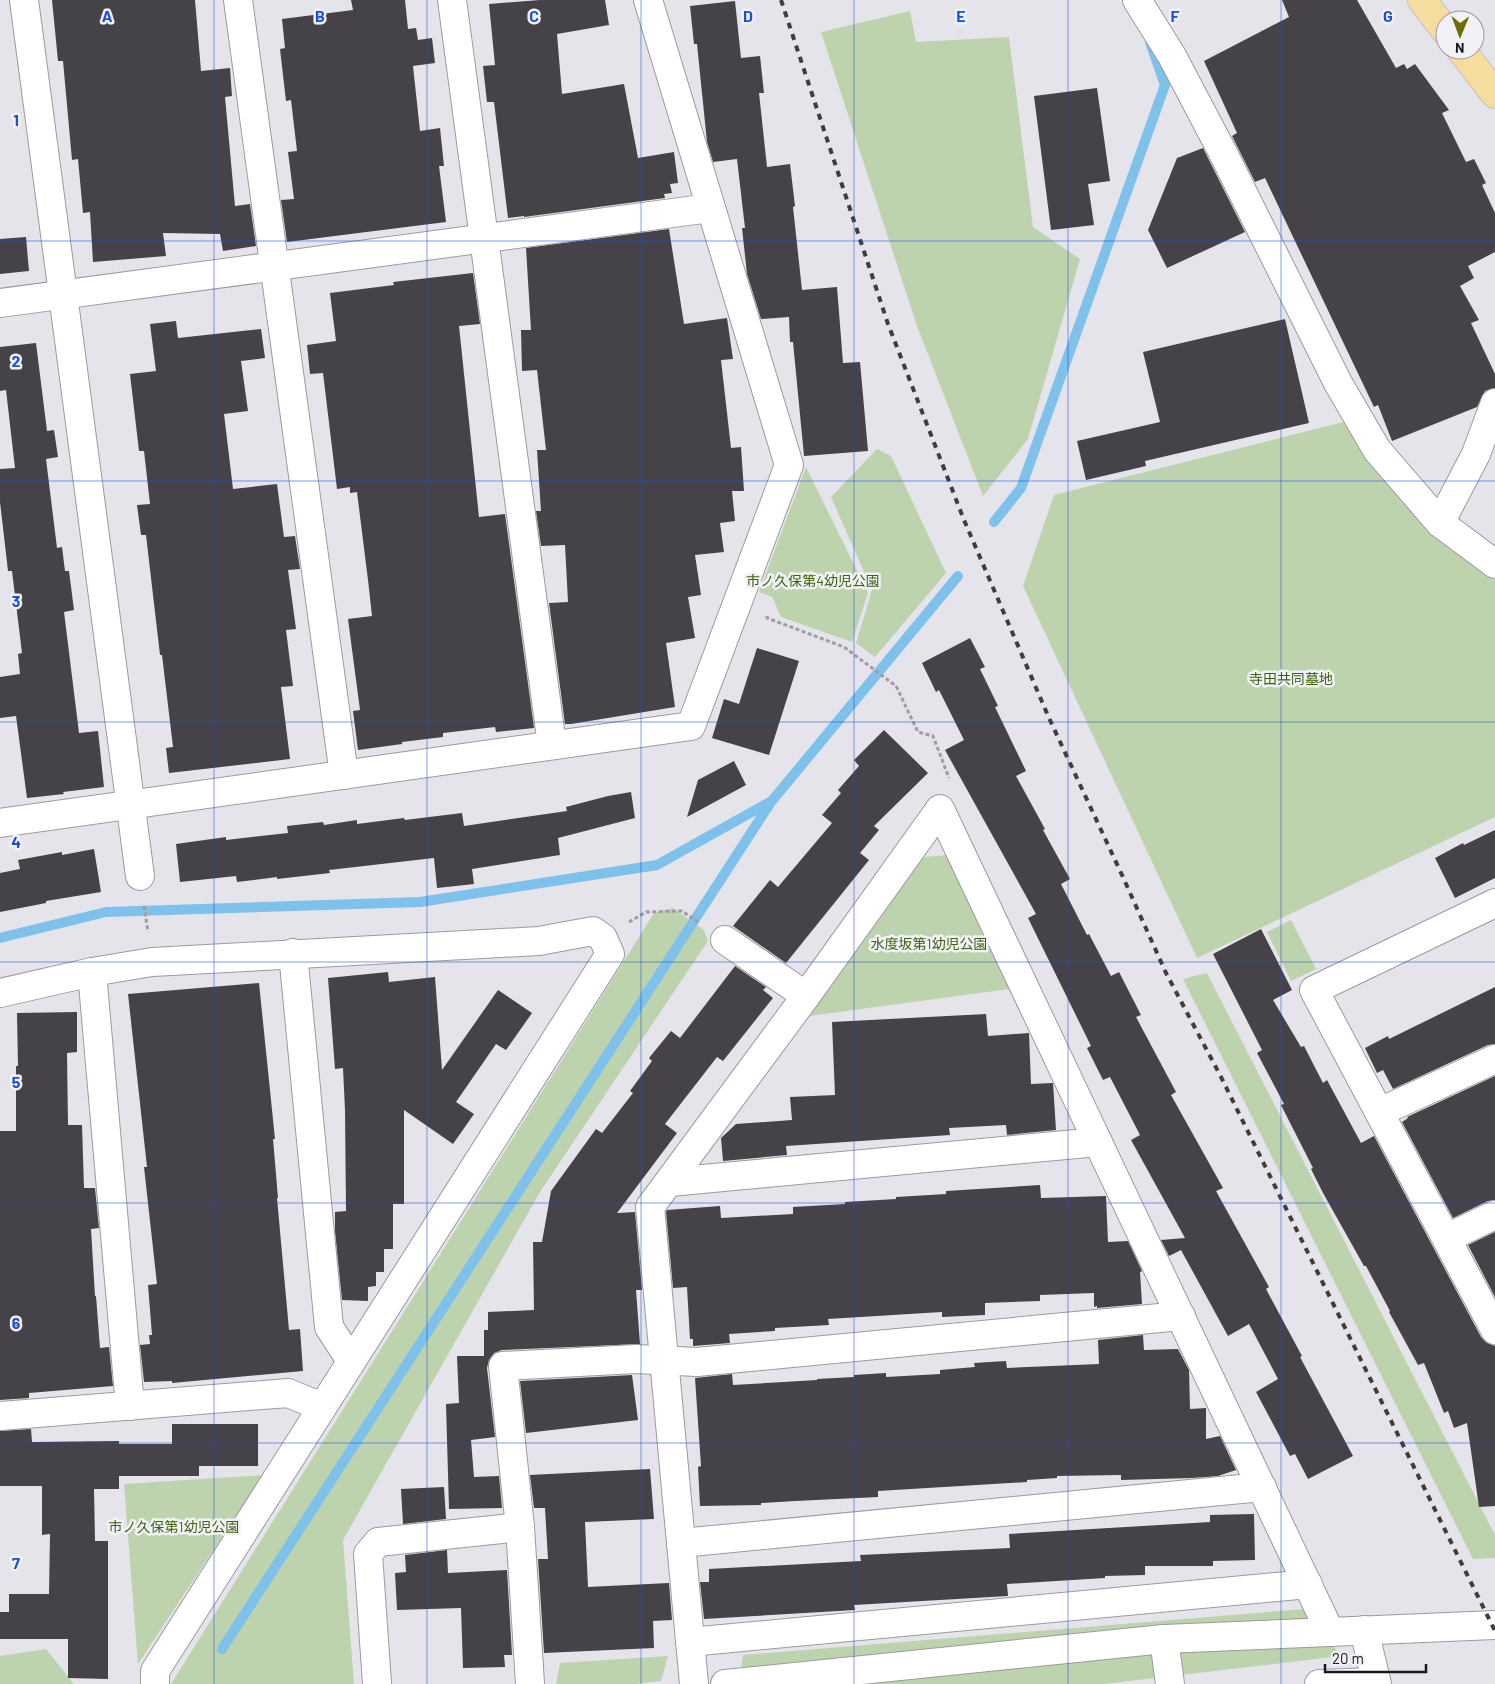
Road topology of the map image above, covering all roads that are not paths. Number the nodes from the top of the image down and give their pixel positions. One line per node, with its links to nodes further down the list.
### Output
1 (24, 0): 13 (street)
2 (238, 0): 12 (street)
3 (452, 0): 11 (street)
4 (648, 0): 10 (street)
5 (1137, 0): 16 (street)
6 (1422, 0): 7 (main road)
7 (1435, 17)
8 (1469, 60): 9 (main road)
9 (1495, 94)
10 (710, 208): 11 (street); 18 (street)
11 (484, 238): 12 (street); 18 (street)
12 (275, 267): 13 (street); 19 (street)
13 (63, 295): 14 (street); 20 (street)
14 (0, 304)
15 (1495, 403): 16 (street)
16 (1440, 523): 17 (street)
17 (1495, 564)
18 (552, 745): 19 (street)
19 (344, 775): 20 (street)
20 (131, 805): 21 (street); 22 (street)
21 (0, 823)
22 (140, 876)
23 (1495, 903): 30 (street)
24 (714, 933): 28 (street)
25 (293, 953): 26 (street); 37 (street); 37 (street)
26 (92, 972): 27 (street); 39 (street)
27 (0, 993)
28 (806, 996): 31 (street); 32 (street)
29 (1495, 1059): 30 (street)
30 (1380, 1112): 34 (street)
31 (1098, 1142): 32 (street); 35 (street)
32 (670, 1182): 38 (street)
33 (1495, 1215): 34 (street)
34 (1447, 1238): 36 (street)
35 (1181, 1316): 38 (street); 42 (street)
36 (1495, 1330)
37 (351, 1361): 40 (street)
38 (664, 1361): 43 (street); 44 (street)
39 (130, 1406): 40 (street); 41 (street)
40 (322, 1407): 52 (street)
41 (0, 1416)
42 (1262, 1487): 44 (street); 45 (street)
43 (520, 1527): 53 (street); 54 (street)
44 (681, 1543): 50 (street)
45 (1308, 1584): 48 (street); 50 (street)
46 (1495, 1625): 47 (street)
47 (1364, 1630): 48 (street); 51 (street)
48 (1330, 1632): 49 (street)
49 (1164, 1639): 56 (street); 57 (street)
50 (690, 1642): 55 (street)
51 (1377, 1683): 58 (street)
52 (155, 1684)
53 (378, 1684)
54 (530, 1684)
55 (694, 1684)
56 (725, 1684)
57 (1170, 1684)
58 (1319, 1684)

